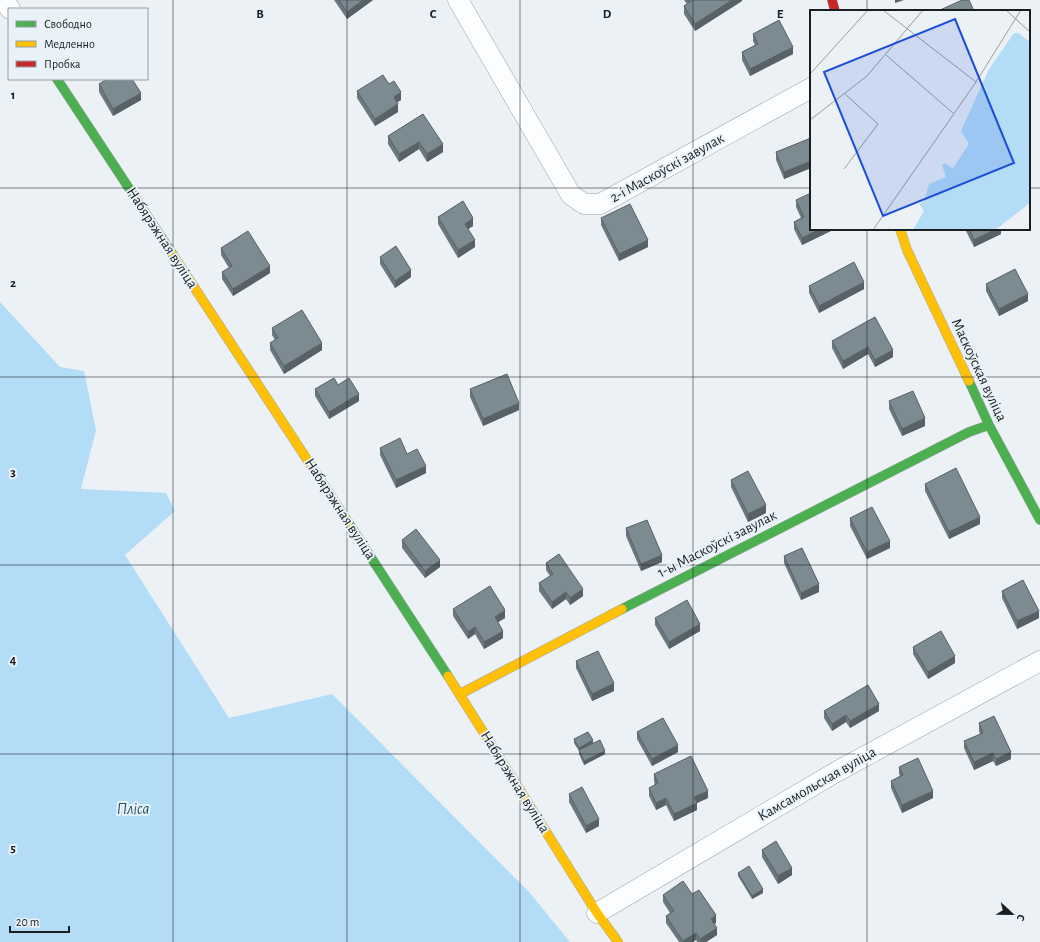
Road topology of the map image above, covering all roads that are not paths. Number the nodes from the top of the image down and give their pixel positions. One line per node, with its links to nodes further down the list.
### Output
1 (458, 0): 5 (street, 2-і Маскоўскі завулак)
2 (832, 0): 3 (street)
3 (835, 10)
4 (58, 80): 10 (street, Набярэжная вуліца)
5 (810, 89)
6 (900, 230): 7 (street, Маскоўская вуліца)
7 (989, 425): 8 (street, Маскоўская вуліца); 10 (street, 1-ы Маскоўскі завулак)
8 (1040, 520)
9 (1040, 661): 11 (street, Камсамольская вуліца)
10 (460, 694): 11 (street, Набярэжная вуліца)
11 (597, 913): 12 (street, Набярэжная вуліца)
12 (618, 942)

